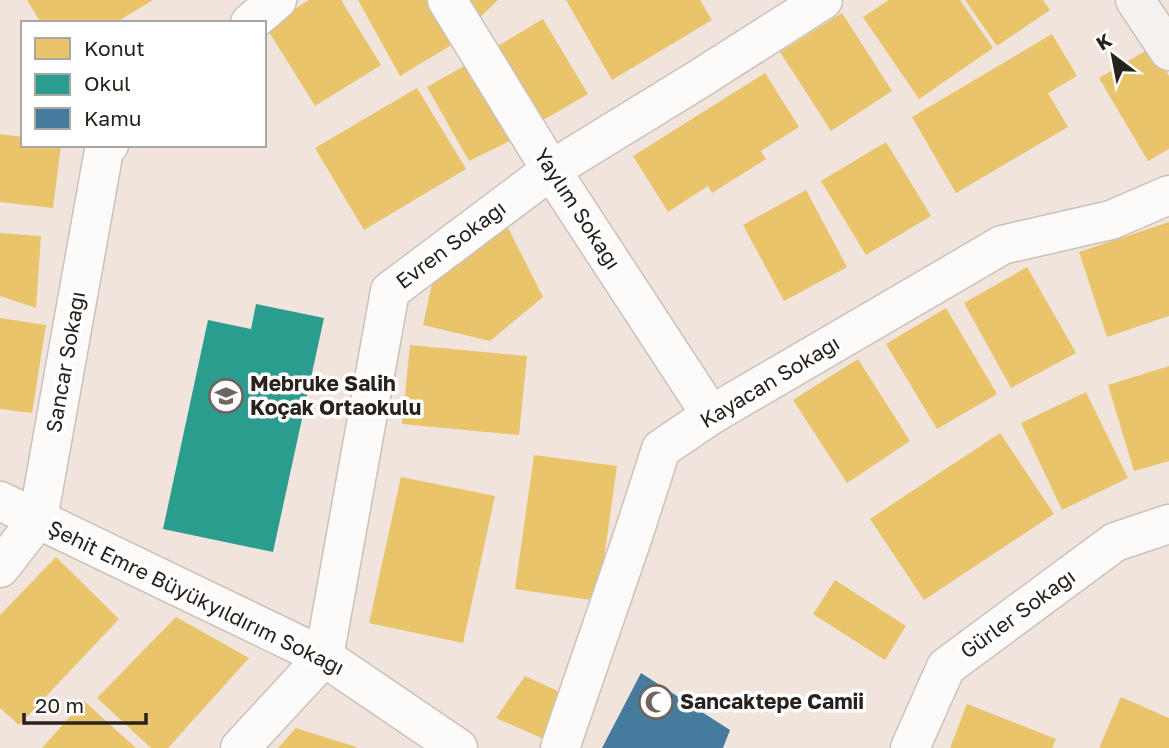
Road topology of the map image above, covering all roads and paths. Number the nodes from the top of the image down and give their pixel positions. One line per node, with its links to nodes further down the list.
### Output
1 (277, 0): 5 (street)
2 (447, 0): 8 (street, Yaylım Sokağı)
3 (823, 0): 8 (street, Evren Sokağı)
4 (1135, 0): 6 (main road)
5 (252, 21)
6 (1169, 51)
7 (107, 147): 12 (street, Sancar Sokağı)
8 (551, 170): 10 (street, Yaylım Sokağı); 15 (street, Evren Sokağı)
9 (1169, 195): 10 (street, Kayacan Sokağı)
10 (711, 415): 18 (street, Kayacan Sokağı)
11 (0, 500): 12 (street, Şehit Emre Büyükyıldırım Sokağı)
12 (38, 519): 14 (street, Sancar Sokağı); 15 (street, Şehit Emre Büyükyıldırım Sokağı)
13 (1169, 524): 19 (street, Gürler Sokağı)
14 (0, 568)
15 (324, 657): 16 (street); 17 (street, Şehit Emre Büyükyıldırım Sokağı)
16 (240, 748)
17 (458, 748)
18 (560, 748)
19 (909, 748)

